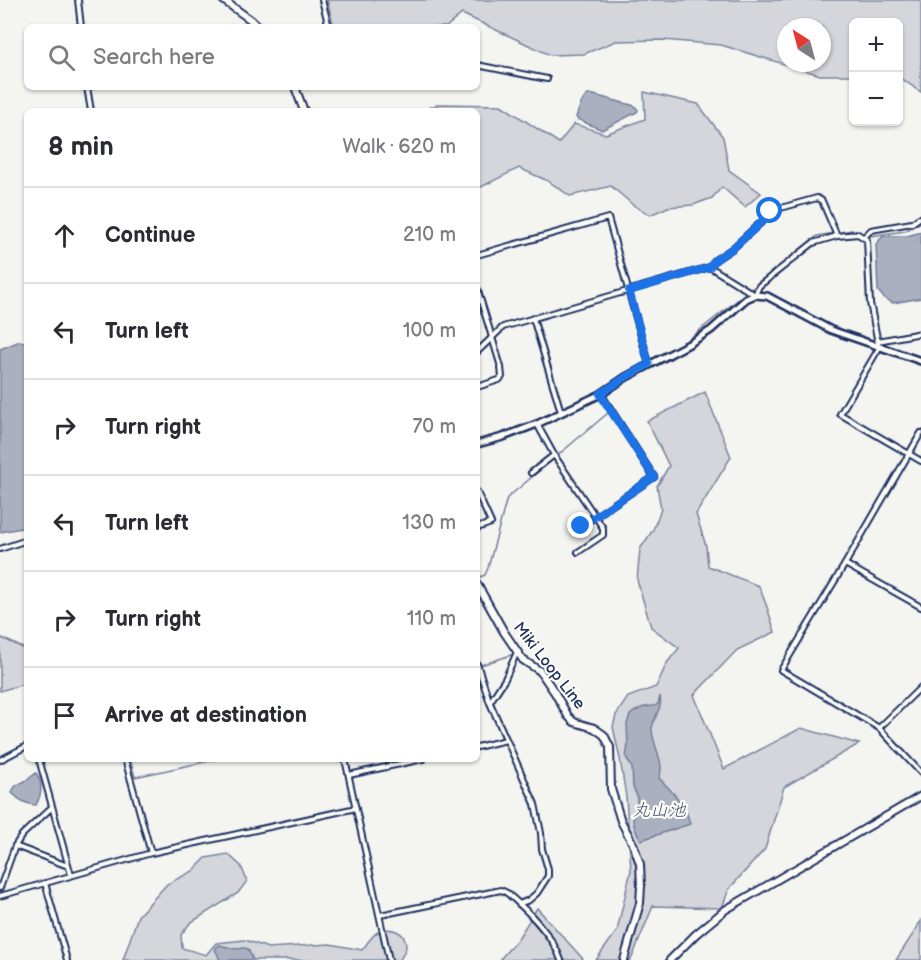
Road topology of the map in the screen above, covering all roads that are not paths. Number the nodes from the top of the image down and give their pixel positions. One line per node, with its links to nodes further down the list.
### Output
1 (78, 0): 4 (street)
2 (223, 0): 5 (main road)
3 (322, 0): 6 (street)
4 (81, 24)
5 (255, 24)
6 (328, 24)
7 (480, 66): 8 (street)
8 (547, 79)
9 (88, 90): 11 (street)
10 (296, 90): 12 (main road)
11 (90, 108)
12 (303, 108)
13 (919, 218): 15 (street)
14 (837, 236): 15 (street); 17 (street); 19 (street)
15 (864, 237): 24 (street)
16 (480, 254): 18 (street)
17 (710, 267): 18 (street); 19 (street)
18 (629, 291): 21 (street); 27 (street)
19 (755, 295): 24 (street); 27 (street)
20 (480, 299): 23 (street)
21 (533, 318): 23 (street); 30 (street)
22 (921, 333): 24 (street)
23 (491, 338): 25 (street); 28 (street)
24 (878, 344): 26 (street); 34 (street)
25 (480, 349)
26 (921, 361)
27 (649, 364): 29 (street)
28 (480, 386)
29 (600, 394): 30 (street); 39 (street)
30 (561, 413): 31 (street)
31 (537, 424): 33 (street); 35 (street)
32 (921, 433): 34 (street)
33 (480, 443)
34 (909, 454): 36 (street); 45 (street)
35 (554, 455): 37 (street); 39 (street)
36 (921, 461)
37 (531, 473)
38 (480, 499): 41 (street)
39 (595, 516): 40 (street); 44 (street)
40 (581, 526)
41 (480, 527)
42 (24, 541): 43 (street)
43 (0, 549)
44 (578, 552)
45 (845, 564): 47 (street); 52 (street)
46 (480, 589): 48 (main road, Miki Loop Line)
47 (921, 607)
48 (517, 652): 51 (street); 78 (main road, Miki Loop Line)
49 (480, 673): 51 (street)
50 (921, 687): 52 (street)
51 (490, 703): 53 (street)
52 (879, 728): 61 (street)
53 (506, 740): 54 (street); 73 (street)
54 (480, 746)
55 (24, 748): 56 (street)
56 (0, 760)
57 (40, 762): 64 (street)
58 (126, 762): 67 (street)
59 (346, 762): 62 (street)
60 (409, 762): 62 (street)
61 (921, 773)
62 (349, 775): 65 (street)
63 (921, 796): 79 (main road)
64 (52, 807): 66 (street); 68 (street)
65 (356, 808): 67 (street); 74 (street)
66 (15, 846): 68 (street); 71 (street)
67 (151, 853): 69 (street)
68 (69, 866): 69 (street)
69 (71, 876): 70 (street)
70 (45, 883): 72 (street); 75 (street)
71 (0, 888)
72 (0, 896)
73 (519, 904): 74 (street); 77 (street)
74 (380, 915): 76 (street)
75 (67, 960)
76 (389, 960)
77 (561, 960)
78 (624, 960)
79 (670, 960)

